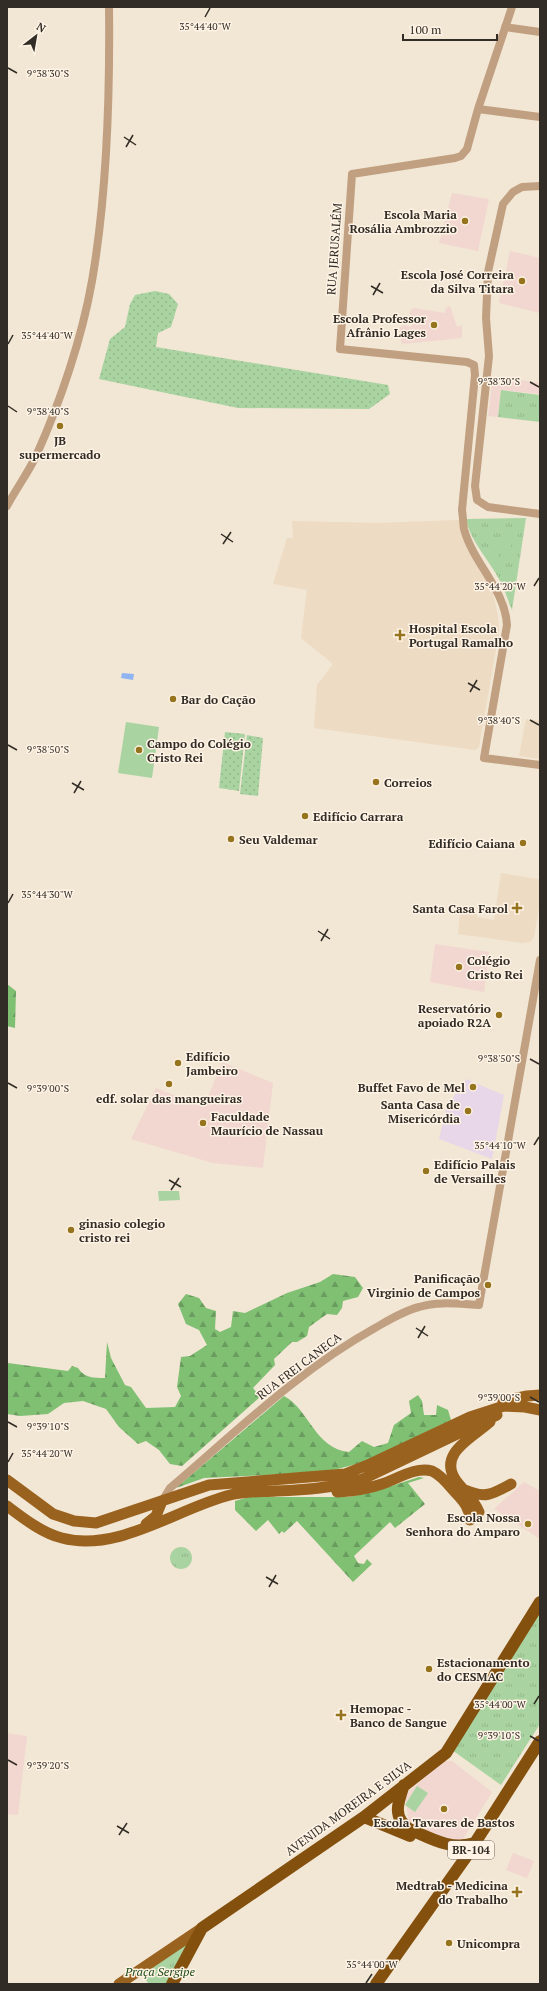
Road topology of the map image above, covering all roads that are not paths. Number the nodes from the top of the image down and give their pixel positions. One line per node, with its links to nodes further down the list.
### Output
1 (109, 7): 8 (street)
2 (512, 7): 3 (street)
3 (506, 27): 4 (street); 5 (street)
4 (540, 32)
5 (478, 109): 6 (street); 10 (street, RUA JERUSALÉM)
6 (540, 118)
7 (540, 186): 9 (street)
8 (7, 506)
9 (540, 514)
10 (540, 765)
11 (540, 960): 21 (street, RUA FREI CANECA)
12 (540, 1395): 15 (main road)
13 (540, 1410): 15 (main road)
14 (500, 1414): 16 (main road); 19 (main road); 20 (main road)
15 (470, 1417): 21 (main road)
16 (540, 1417)
17 (7, 1480): 21 (main road)
18 (510, 1484): 20 (main road)
19 (303, 1489): 24 (main road); 25 (main road)
20 (464, 1490): 23 (main road)
21 (162, 1501): 25 (main road)
22 (7, 1506): 25 (main road)
23 (479, 1512)
24 (470, 1520)
25 (127, 1532)
26 (540, 1602): 28 (highway, AVENIDA MOREIRA E SILVA)
27 (540, 1741): 32 (highway, BR-104)
28 (404, 1785): 29 (highway); 30 (highway, AVENIDA MOREIRA E SILVA)
29 (397, 1810): 31 (highway); 32 (highway)
30 (364, 1817): 31 (highway); 34 (highway, AVENIDA MOREIRA E SILVA)
31 (386, 1825): 33 (highway)
32 (474, 1844): 33 (highway, BR-104)
33 (459, 1867): 37 (highway, BR-104)
34 (202, 1928): 35 (main road, AVENIDA MOREIRA E SILVA); 36 (highway)
35 (119, 1984)
36 (172, 1984)
37 (376, 1984)

